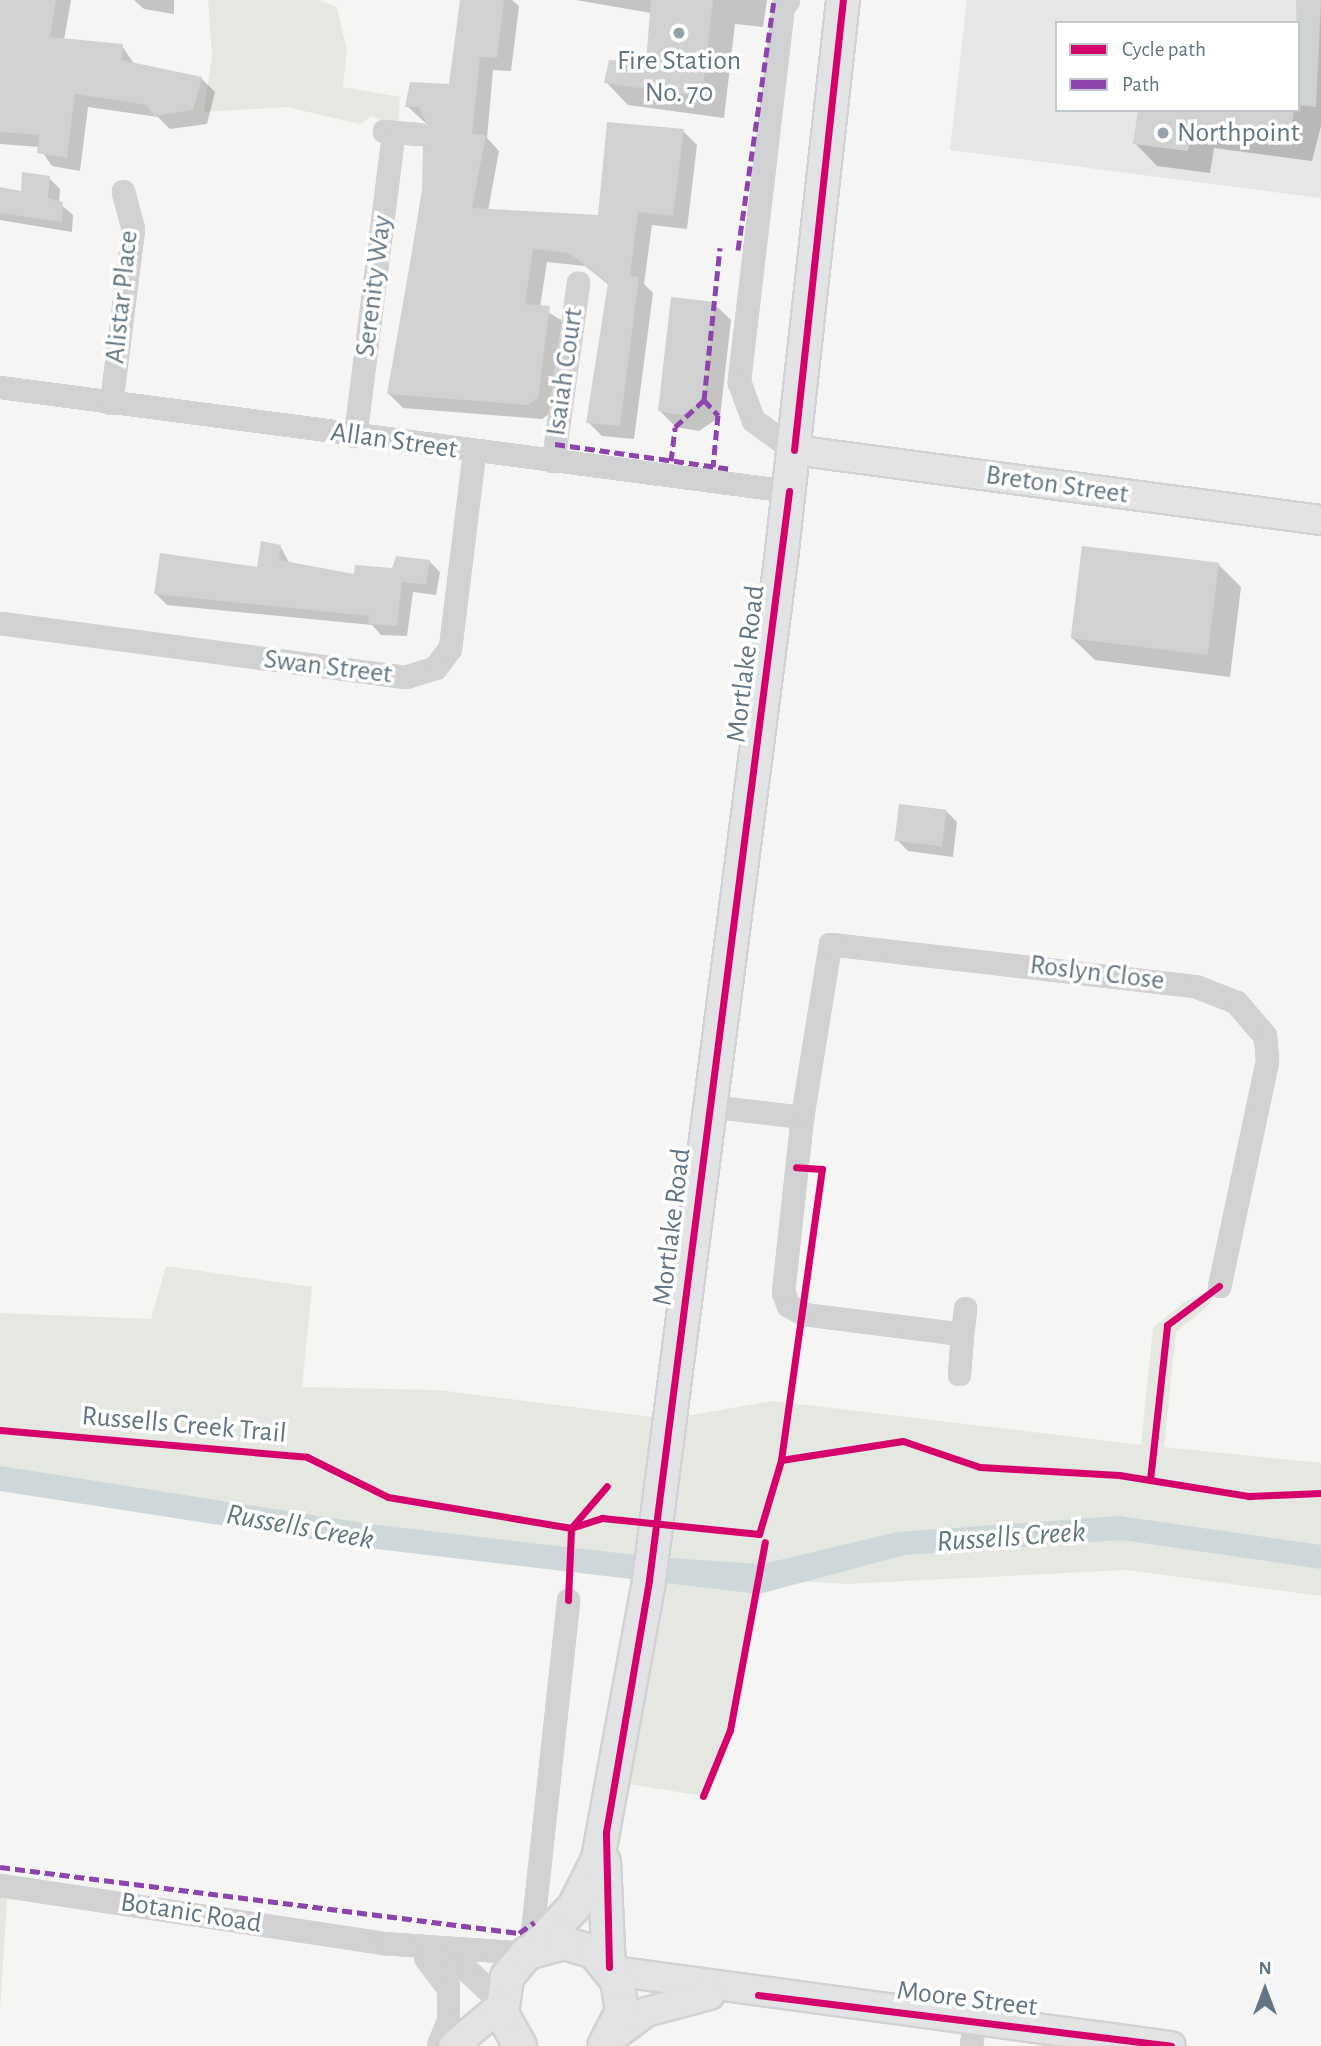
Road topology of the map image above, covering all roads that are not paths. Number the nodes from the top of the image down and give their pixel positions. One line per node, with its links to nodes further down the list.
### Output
1 (788, 0): 9 (street)
2 (843, 0): 9 (main road, Mortlake Road)
3 (419, 134): 8 (street, Serenity Way)
4 (123, 191): 7 (street, Alistar Place)
5 (578, 283): 11 (street, Isaiah Court)
6 (0, 387): 7 (street, Allan Street)
7 (111, 403): 8 (street, Allan Street)
8 (355, 436): 10 (street, Allan Street)
9 (794, 450): 12 (main road, Mortlake Road); 13 (street, Breton Street)
10 (474, 452): 11 (street, Allan Street); 14 (street, Swan Street)
11 (553, 461): 12 (street, Allan Street)
12 (789, 491): 15 (main road, Mortlake Road)
13 (1321, 520)
14 (0, 623)
15 (709, 1105): 16 (street); 22 (main road, Mortlake Road)
16 (802, 1117): 17 (street, Roslyn Close); 19 (street, Roslyn Close)
17 (1220, 1286)
18 (965, 1308): 19 (street)
19 (962, 1334): 20 (street)
20 (959, 1374)
21 (568, 1600): 26 (street)
22 (606, 1832): 26 (main road, Mortlake Road); 27 (main road, Mortlake Road)
23 (0, 1885): 24 (street, Botanic Road)
24 (382, 1943): 25 (street, Botanic Road); 26 (street, Botanic Road)
25 (408, 1949): 29 (street, Botanic Road); 32 (street)
26 (530, 1952): 27 (main road); 29 (main road, Mortlake Road)
27 (611, 1969): 28 (street, Moore Street); 31 (main road, Mortlake Road)
28 (758, 1996): 30 (street, Moore Street); 31 (street, Moore Street)
29 (501, 2004): 33 (street); 34 (main road)
30 (973, 2033): 35 (street, Moore Street)
31 (607, 2043)
32 (438, 2046)
33 (453, 2046)
34 (520, 2046)
35 (1171, 2046)

